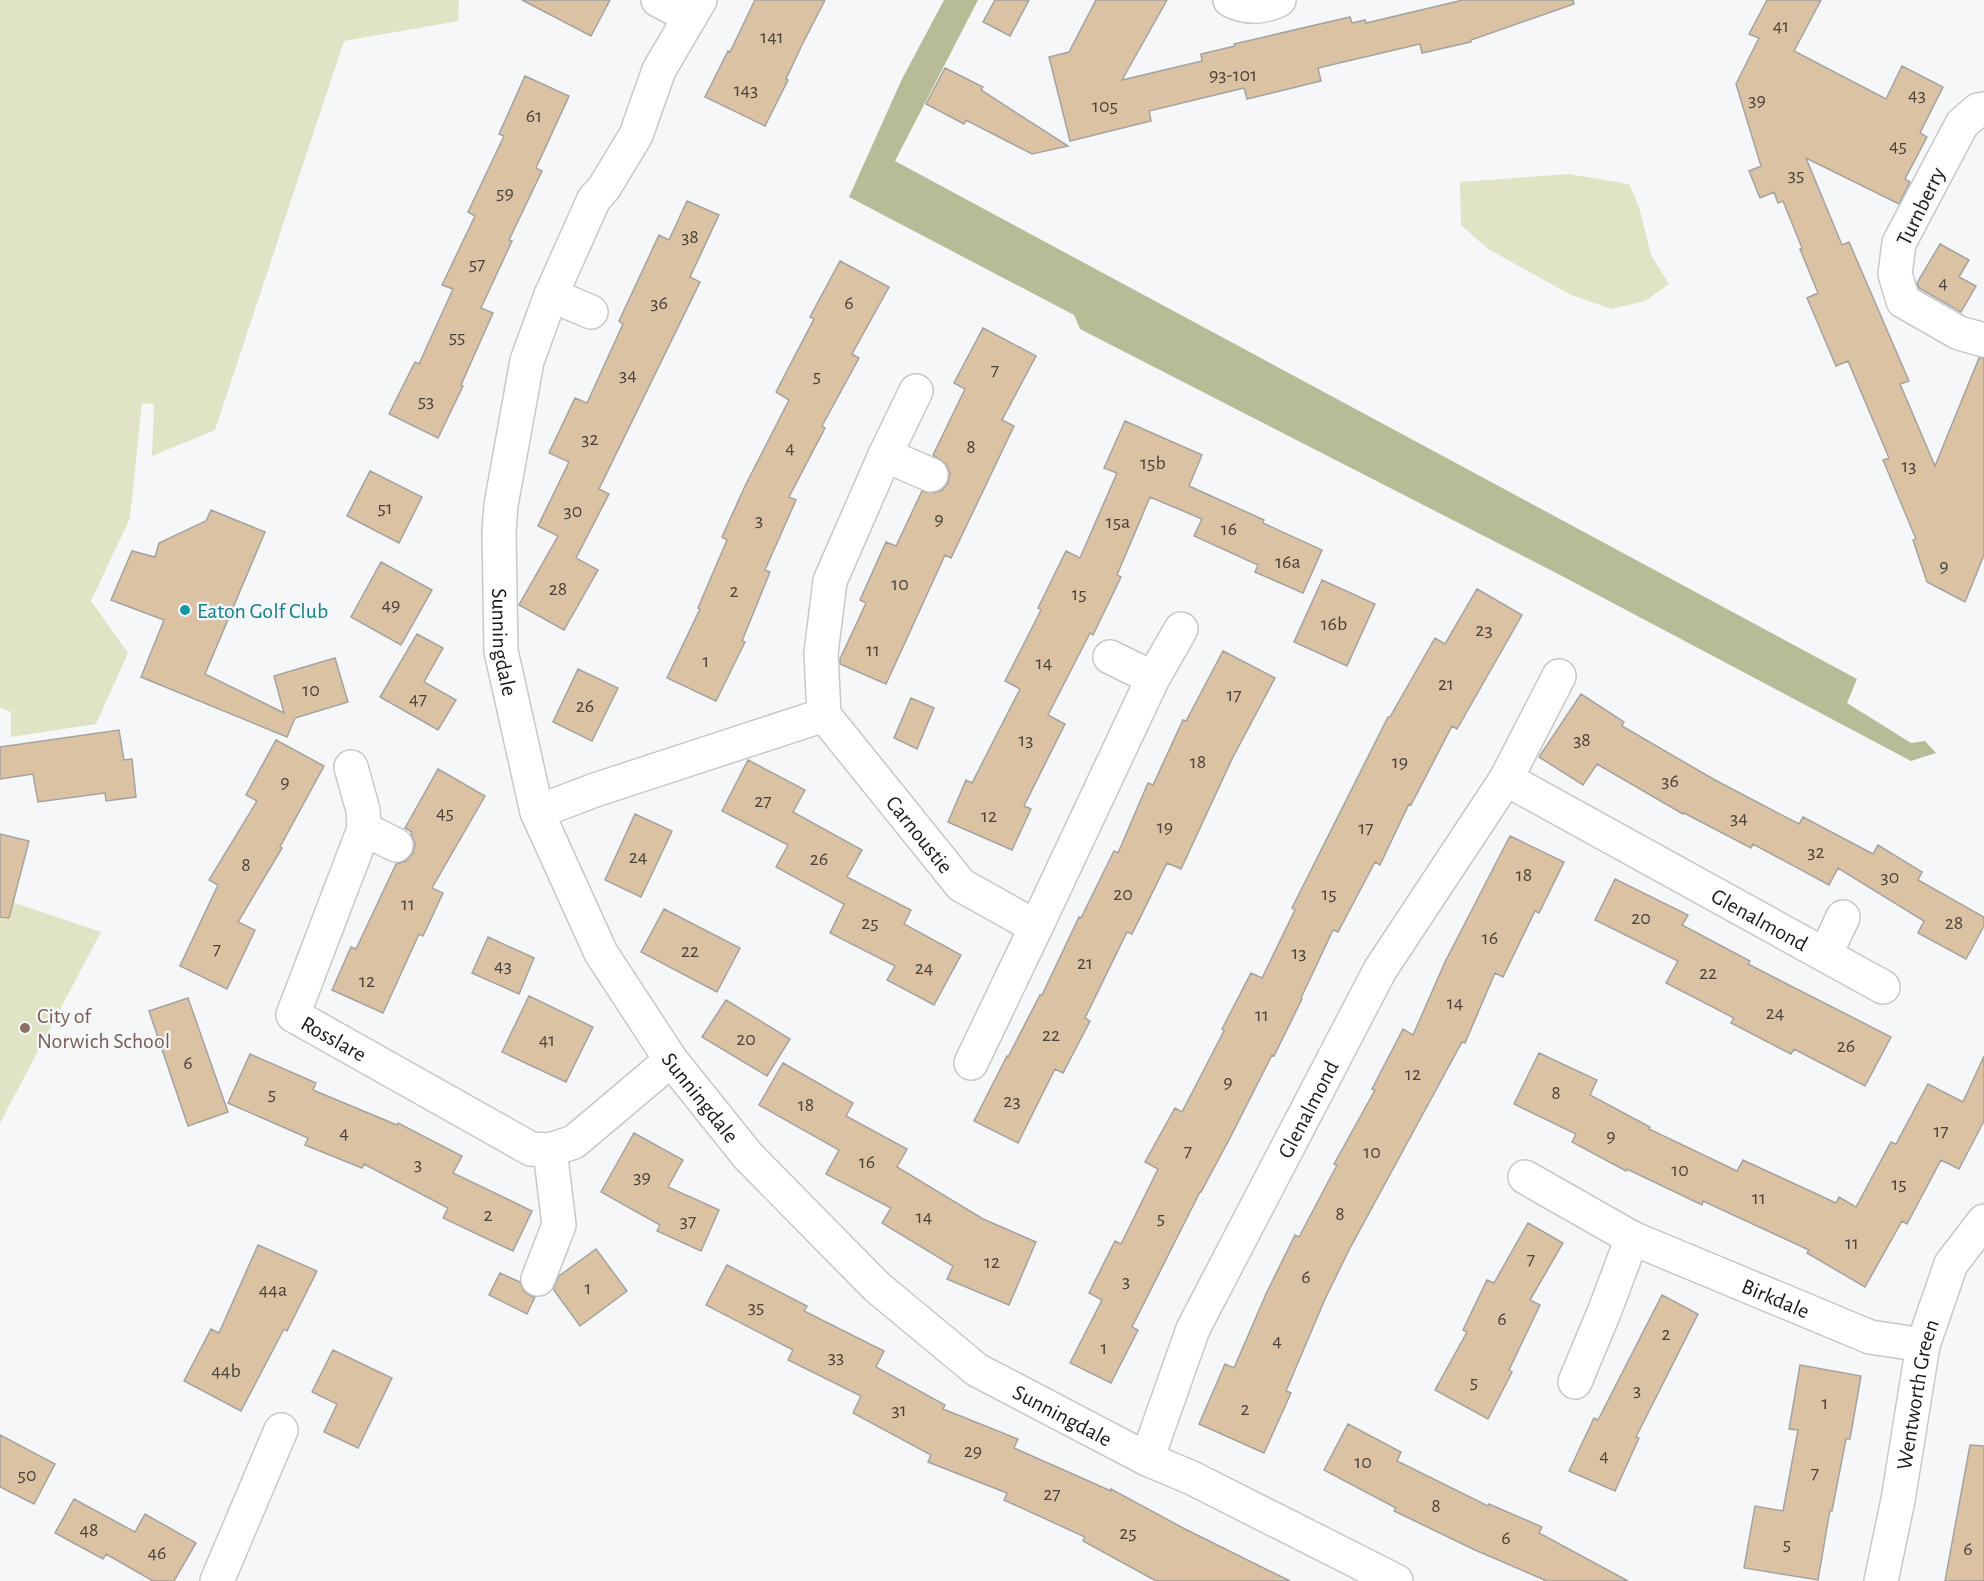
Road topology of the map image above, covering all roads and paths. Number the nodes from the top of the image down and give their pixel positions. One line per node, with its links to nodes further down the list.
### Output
1 (658, 0): 4 (street)
2 (1230, 0): 3 (street)
3 (1279, 0)
4 (695, 8): 6 (street, Sunningdale)
5 (1984, 109): 8 (street, Turnberry)
6 (551, 295): 7 (street); 19 (street, Sunningdale)
7 (591, 312)
8 (1984, 340)
9 (916, 391): 10 (street)
10 (885, 454): 11 (street); 16 (street)
11 (931, 475)
12 (1181, 628): 15 (street)
13 (1110, 657): 15 (street)
14 (1558, 676): 18 (street, Glenalmond)
15 (1153, 678): 23 (street)
16 (824, 715): 19 (street); 23 (street, Carnoustie)
17 (351, 767): 20 (street, Rosslare)
18 (1506, 779): 24 (street, Glenalmond); 36 (street, Glenalmond)
19 (537, 812): 26 (street, Sunningdale)
20 (364, 829): 21 (street); 28 (street, Rosslare)
21 (396, 845)
22 (1843, 917): 24 (street, Glenalmond)
23 (1036, 927): 27 (street)
24 (1825, 955): 25 (street, Glenalmond)
25 (1883, 987)
26 (671, 1060): 28 (street); 36 (street, Sunningdale)
27 (971, 1063)
28 (550, 1150): 32 (street)
29 (1525, 1177): 31 (street, Birkdale)
30 (1984, 1221): 33 (street, Wentworth Green)
31 (1632, 1238): 33 (street, Birkdale); 34 (street)
32 (538, 1279)
33 (1923, 1345): 39 (street, Wentworth Green)
34 (1575, 1382)
35 (281, 1431): 37 (street)
36 (1147, 1459): 38 (street, Sunningdale)
37 (217, 1581)
38 (1396, 1581)
39 (1881, 1581)

